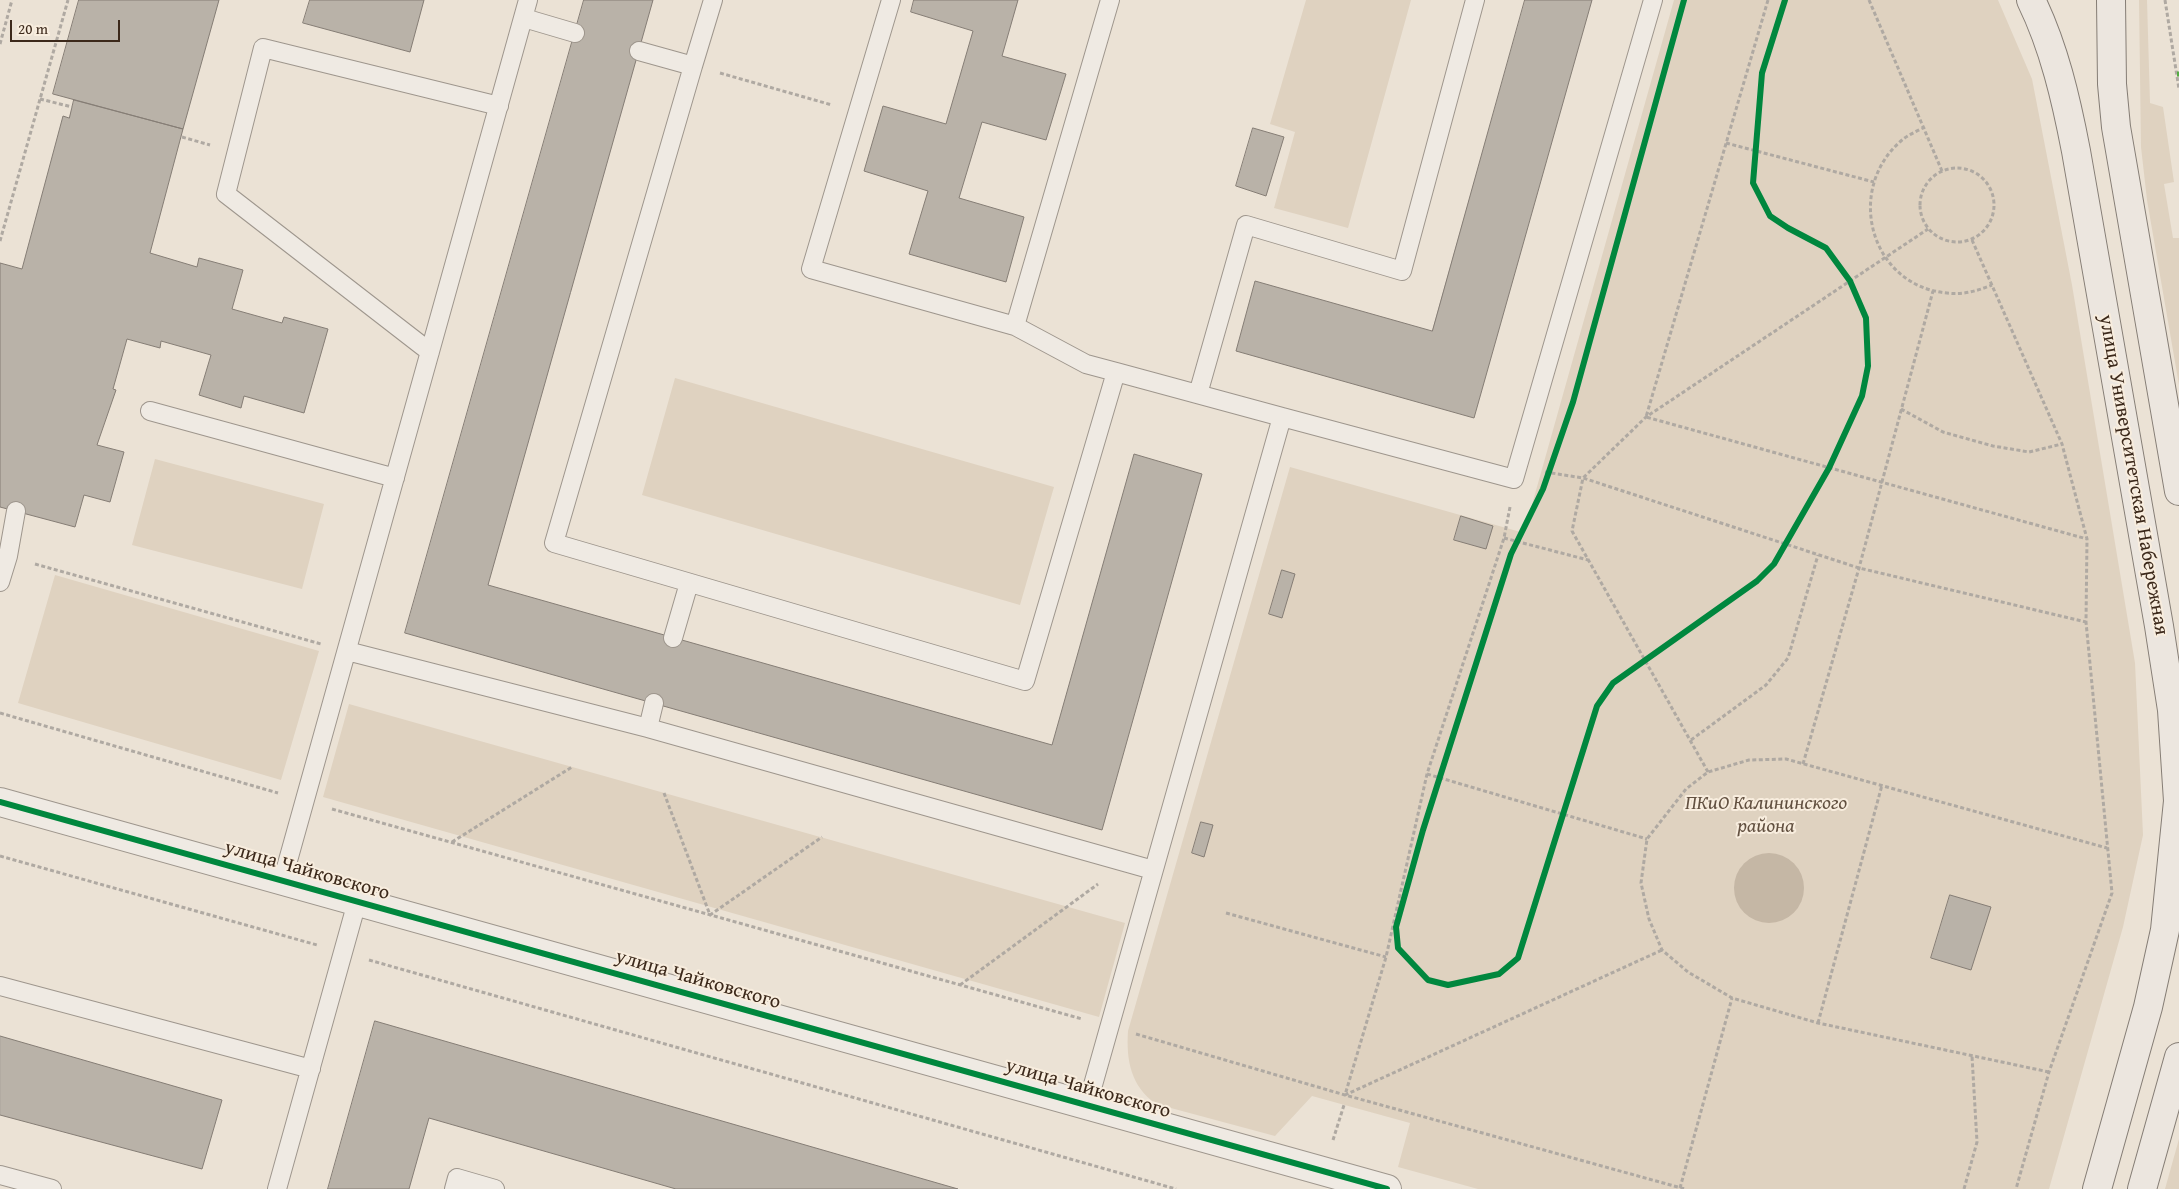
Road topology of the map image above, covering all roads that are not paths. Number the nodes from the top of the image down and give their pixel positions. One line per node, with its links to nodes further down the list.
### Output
1 (528, 0): 9 (lane)
2 (713, 0): 12 (lane)
3 (891, 0): 14 (lane)
4 (1110, 0): 14 (lane)
5 (1475, 0): 17 (lane)
6 (1653, 0): 19 (lane)
7 (2032, 0): 43 (main road, улица Университетская Набережная)
8 (2111, 0): 21 (main road)
9 (524, 18): 10 (lane); 13 (lane)
10 (575, 33)
11 (639, 51): 12 (lane)
12 (693, 66): 24 (lane)
13 (499, 106): 15 (lane); 15 (lane)
14 (1014, 326): 16 (lane)
15 (430, 352): 20 (lane)
16 (1116, 372): 17 (lane); 24 (lane)
17 (1198, 394): 19 (lane)
18 (150, 411): 20 (lane)
19 (1282, 417): 30 (lane)
20 (395, 478): 26 (lane)
21 (2179, 491)
22 (16, 511): 23 (lane)
23 (0, 582)
24 (689, 583): 25 (lane)
25 (673, 638)
26 (347, 651): 28 (lane); 31 (lane)
27 (654, 703): 28 (lane)
28 (648, 728): 30 (lane)
29 (0, 802): 31 (street, улица Чайковского)
30 (1153, 870): 36 (lane)
31 (282, 882): 32 (street, улица Чайковского)
32 (357, 902): 35 (lane); 36 (street, улица Чайковского)
33 (0, 986): 35 (lane)
34 (2179, 1057): 44 (main road)
35 (311, 1068): 39 (lane)
36 (1087, 1106): 42 (street, улица Чайковского)
37 (0, 1175): 38 (lane)
38 (52, 1189)
39 (277, 1189)
40 (454, 1189): 41 (lane)
41 (495, 1189)
42 (1387, 1189)
43 (2097, 1189)
44 (2142, 1189)

